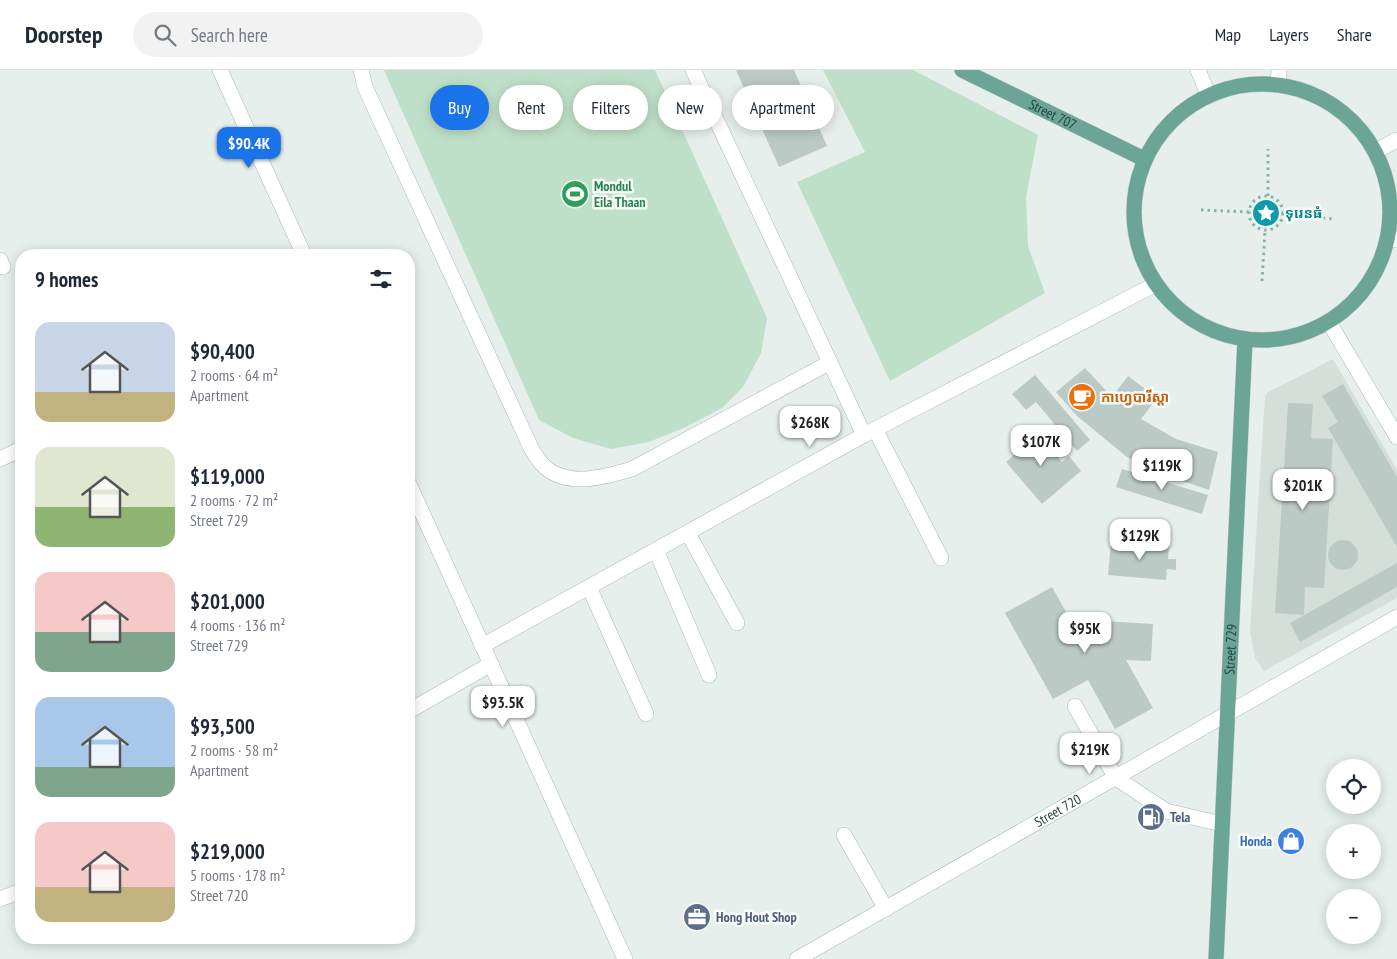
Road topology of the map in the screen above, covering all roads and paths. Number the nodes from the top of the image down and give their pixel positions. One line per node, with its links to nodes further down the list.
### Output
1 (220, 70): 19 (street)
2 (361, 70): 24 (street)
3 (693, 70): 24 (street)
4 (962, 70): 11 (main road, Street 707)
5 (1198, 70): 7 (street)
6 (1279, 77): 7 (main road); 10 (main road)
7 (1208, 94): 11 (main road)
8 (1397, 140): 10 (street)
9 (1268, 149): 12 (path)
10 (1376, 151): 18 (main road)
11 (1144, 159): 21 (main road)
12 (1268, 196): 14 (path); 15 (path)
13 (1201, 210): 14 (path)
14 (1249, 212): 17 (path)
15 (1284, 214): 16 (path); 17 (path)
16 (1334, 219)
17 (1264, 231): 20 (path)
18 (1393, 239): 22 (main road)
19 (301, 249)
20 (1262, 281)
21 (1156, 284): 23 (main road); 25 (street)
22 (1330, 324): 23 (main road); 26 (street)
23 (1245, 340): 42 (main road, Street 729)
24 (829, 364): 25 (street)
25 (870, 432): 30 (street); 32 (street)
26 (1397, 437)
27 (15, 452): 28 (street)
28 (0, 459)
29 (415, 497): 36 (street)
30 (688, 533): 31 (street); 35 (street)
31 (656, 550): 33 (street); 38 (street)
32 (941, 558)
33 (589, 587): 36 (street); 41 (street)
34 (1397, 617): 42 (street, Street 720)
35 (737, 623)
36 (482, 646): 37 (street)
37 (491, 664): 40 (street); 49 (street)
38 (709, 675)
39 (1075, 706): 43 (street)
40 (415, 708)
41 (646, 714)
42 (1227, 715): 43 (street, Street 720); 44 (main road, Street 729)
43 (1116, 778): 44 (street); 48 (street, Street 720)
44 (1222, 824): 51 (main road, Street 729)
45 (844, 835): 48 (street)
46 (15, 893): 47 (street)
47 (0, 899)
48 (886, 909): 50 (street, Street 720)
49 (625, 959)
50 (797, 959)
51 (1216, 959)

